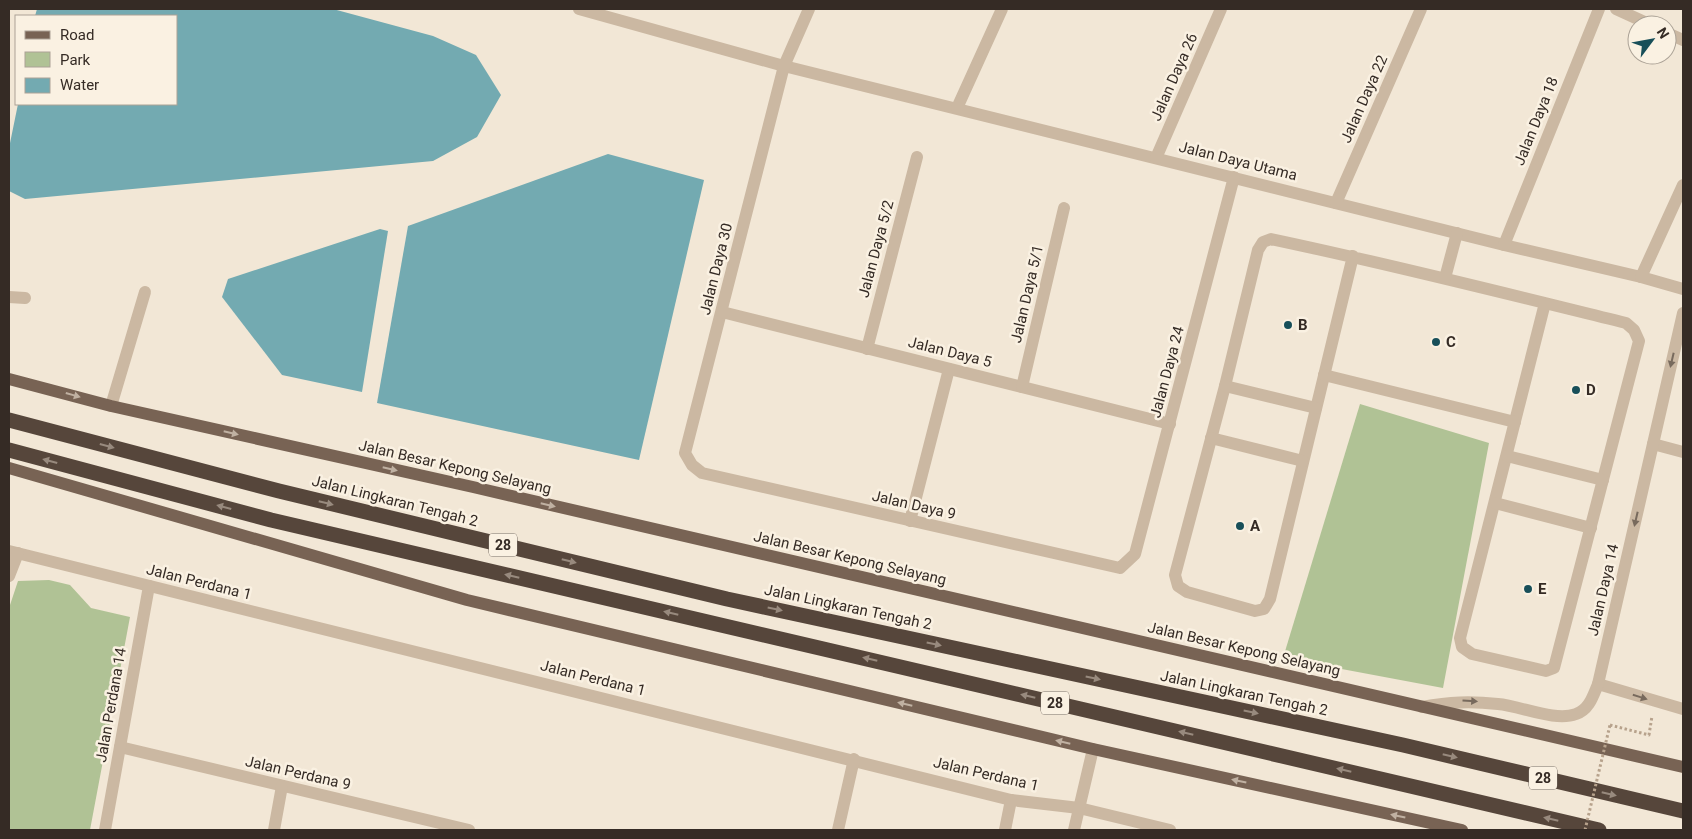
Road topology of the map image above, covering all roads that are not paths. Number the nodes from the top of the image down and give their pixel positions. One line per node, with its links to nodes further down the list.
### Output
1 (579, 9): 9 (street, Jalan Daya Utama)
2 (810, 9): 9 (street, Jalan Daya 30)
3 (1002, 9): 10 (street)
4 (1221, 9): 12 (street, Jalan Daya 26)
5 (1421, 9): 15 (street, Jalan Daya 22)
6 (1599, 9): 18 (street, Jalan Daya 18)
7 (1616, 9): 8 (street)
8 (1629, 15)
9 (784, 66): 10 (street, Jalan Daya Utama); 27 (street, Jalan Daya 30)
10 (957, 108): 12 (street, Jalan Daya Utama)
11 (917, 158): 29 (street, Jalan Daya 5/2)
12 (1156, 158): 13 (street, Jalan Daya Utama)
13 (1234, 177): 15 (street, Jalan Daya Utama); 41 (street, Jalan Daya 24)
14 (1683, 185): 20 (street)
15 (1336, 203): 17 (street, Jalan Daya Utama)
16 (1064, 208): 34 (street, Jalan Daya 5/1)
17 (1457, 233): 18 (street, Jalan Daya Utama); 21 (street)
18 (1504, 245): 20 (street, Jalan Daya Utama)
19 (1353, 256): 21 (street); 31 (street); 33 (street)
20 (1641, 277): 22 (street, Jalan Daya Utama)
21 (1445, 278): 26 (street)
22 (1683, 289)
23 (145, 292): 37 (street)
24 (9, 297): 25 (street)
25 (25, 298)
26 (1545, 303): 40 (street); 50 (street)
27 (722, 312): 29 (street, Jalan Daya 5); 49 (street, Jalan Daya 30)
28 (1683, 313): 43 (street, Jalan Daya 14, one-way to 43)
29 (867, 349): 30 (street, Jalan Daya 5)
30 (949, 369): 34 (street, Jalan Daya 5); 52 (street)
31 (1324, 375): 38 (street); 40 (street)
32 (9, 379): 35 (main road, Jalan Besar Kepong Selayang)
33 (1225, 386): 38 (street); 42 (street)
34 (1022, 387): 41 (street, Jalan Daya 5)
35 (46, 388): 36 (main road); 37 (main road, Jalan Besar Kepong Selayang, one-way to 37)
36 (9, 389)
37 (111, 406): 59 (main road, Jalan Besar Kepong Selayang, one-way to 59)
38 (1316, 408): 47 (street)
39 (9, 420): 68 (highway, Jalan Lingkaran Tengah 2 / 28, one-way to 68)
40 (1515, 422): 46 (street)
41 (1170, 424): 55 (street, Jalan Daya 24)
42 (1211, 438): 47 (street); 47 (street)
43 (1653, 444): 45 (street); 58 (street, Jalan Daya 14, one-way to 58)
44 (9, 450): 78 (highway, 28, one-way to 44)
45 (1683, 452)
46 (1507, 456): 50 (street); 51 (street)
47 (1303, 460)
48 (9, 468): 62 (main road, one-way to 48)
49 (702, 474): 52 (street, Jalan Daya 9)
50 (1604, 480): 53 (street)
51 (1495, 503): 53 (street); 53 (street)
52 (910, 521): 55 (street, Jalan Daya 9)
53 (1591, 528)
54 (13, 552): 56 (street); 57 (street, Jalan Perdana 1)
55 (1120, 568)
56 (9, 576)
57 (149, 586): 61 (street, Jalan Perdana 14); 63 (street, Jalan Perdana 1)
58 (1598, 684): 59 (street, Jalan Daya 14, one-way to 58); 60 (street, one-way to 60)
59 (1422, 706): 64 (main road, Jalan Besar Kepong Selayang)
60 (1683, 709)
61 (120, 747): 65 (street, Jalan Perdana 9); 70 (street, Jalan Perdana 14)
62 (1093, 749): 67 (street); 77 (main road, one-way to 62)
63 (854, 759): 66 (street, Jalan Perdana 1); 73 (street)
64 (1683, 767)
65 (282, 786): 69 (street, Jalan Perdana 9); 71 (street)
66 (1011, 800): 67 (street, Jalan Perdana 1); 74 (street)
67 (1079, 808): 75 (street); 76 (street, Jalan Perdana 1)
68 (1683, 811)
69 (432, 826): 72 (street, Jalan Perdana 9)
70 (105, 830)
71 (274, 830)
72 (469, 830)
73 (838, 830)
74 (1005, 830)
75 (1074, 830)
76 (1170, 830)
77 (1462, 830)
78 (1599, 830)

